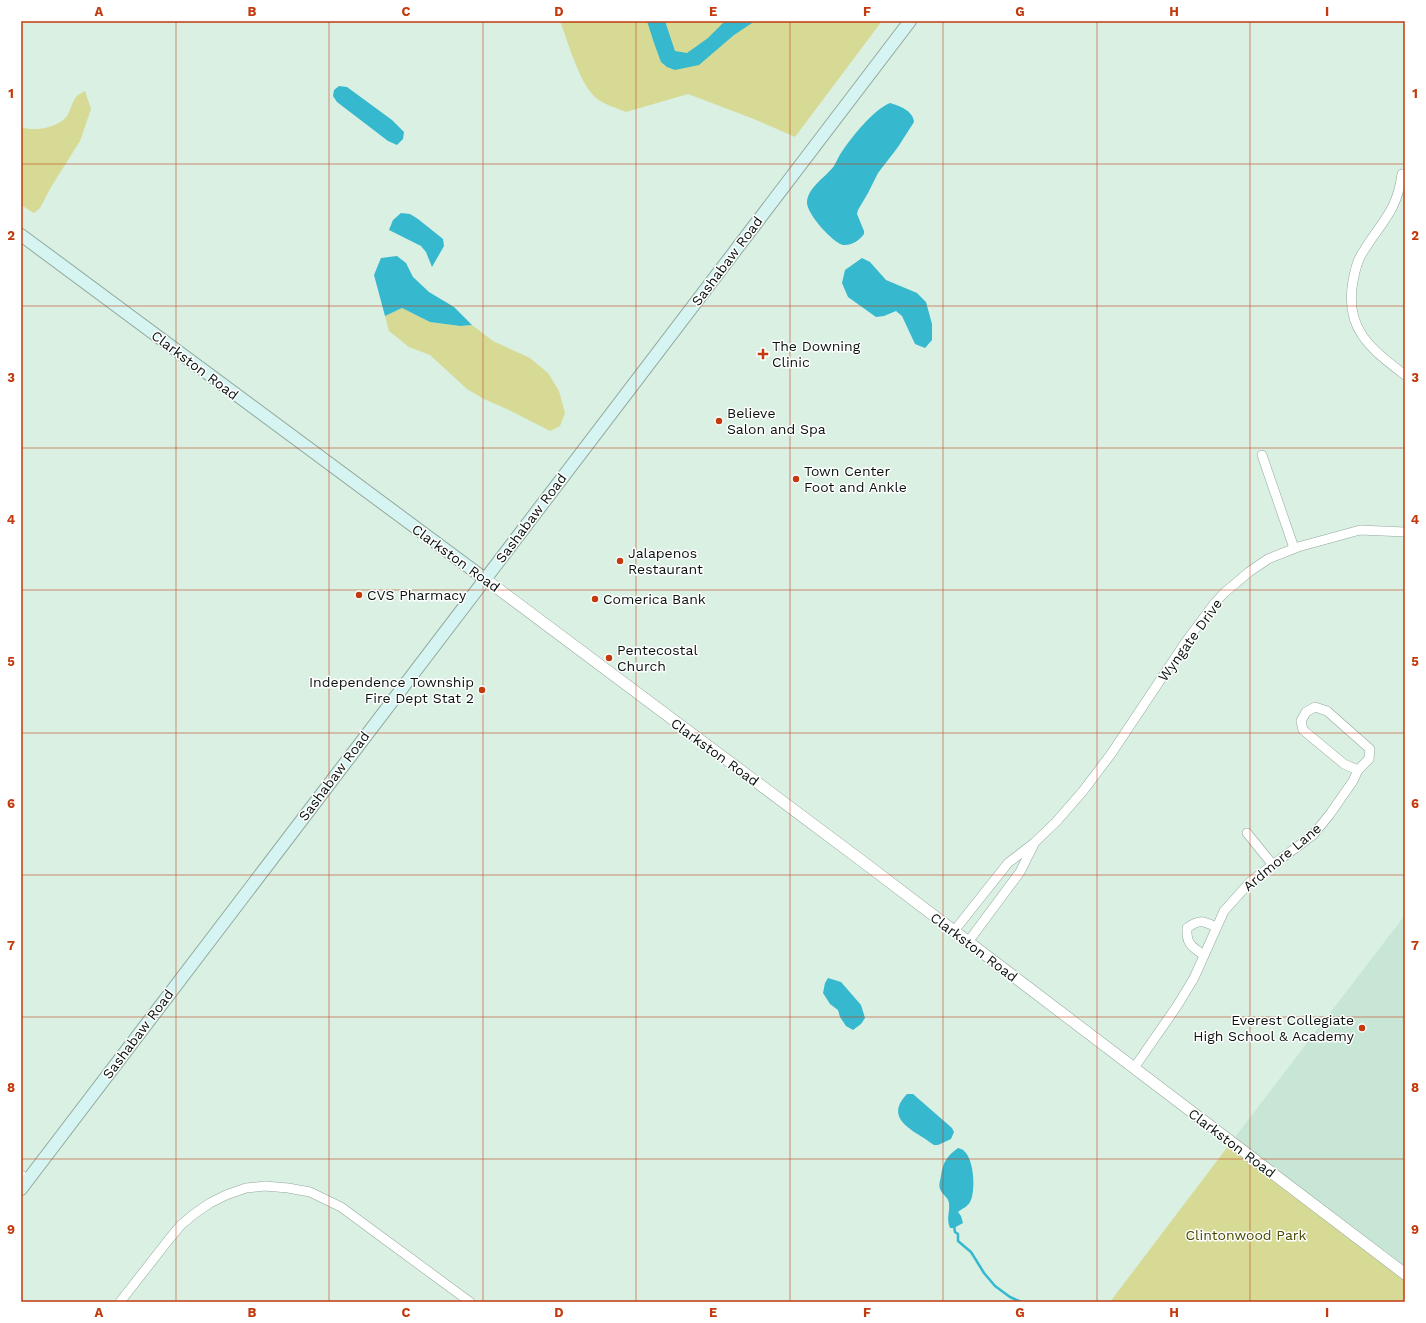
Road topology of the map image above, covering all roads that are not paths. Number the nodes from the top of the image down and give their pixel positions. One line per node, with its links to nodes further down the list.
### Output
1 (910, 21): 8 (main road, Sashabaw Road)
2 (1402, 174): 4 (street)
3 (21, 235): 8 (main road, Clarkston Road)
4 (1405, 375)
5 (1262, 455): 7 (street)
6 (1405, 532): 7 (street, Wyngate Drive)
7 (1294, 548): 11 (street, Wyngate Drive)
8 (485, 579): 14 (street, Clarkston Road); 18 (main road, Sashabaw Road)
9 (1358, 770): 9 (street, Ardmore Lane); 12 (street, Ardmore Lane)
10 (1247, 833): 12 (street)
11 (1034, 843): 14 (street, Wyngate Drive); 15 (street, Wyngate Drive)
12 (1273, 865): 13 (street, Ardmore Lane)
13 (1216, 927): 16 (street, Ardmore Lane); 16 (street)
14 (954, 931): 15 (street, Clarkston Road)
15 (968, 942): 17 (street, Clarkston Road)
16 (1204, 955): 17 (street, Ardmore Lane)
17 (1134, 1068): 19 (street, Clarkston Road)
18 (23, 1181)
19 (1405, 1274)
20 (120, 1302): 21 (street)
21 (470, 1302)

